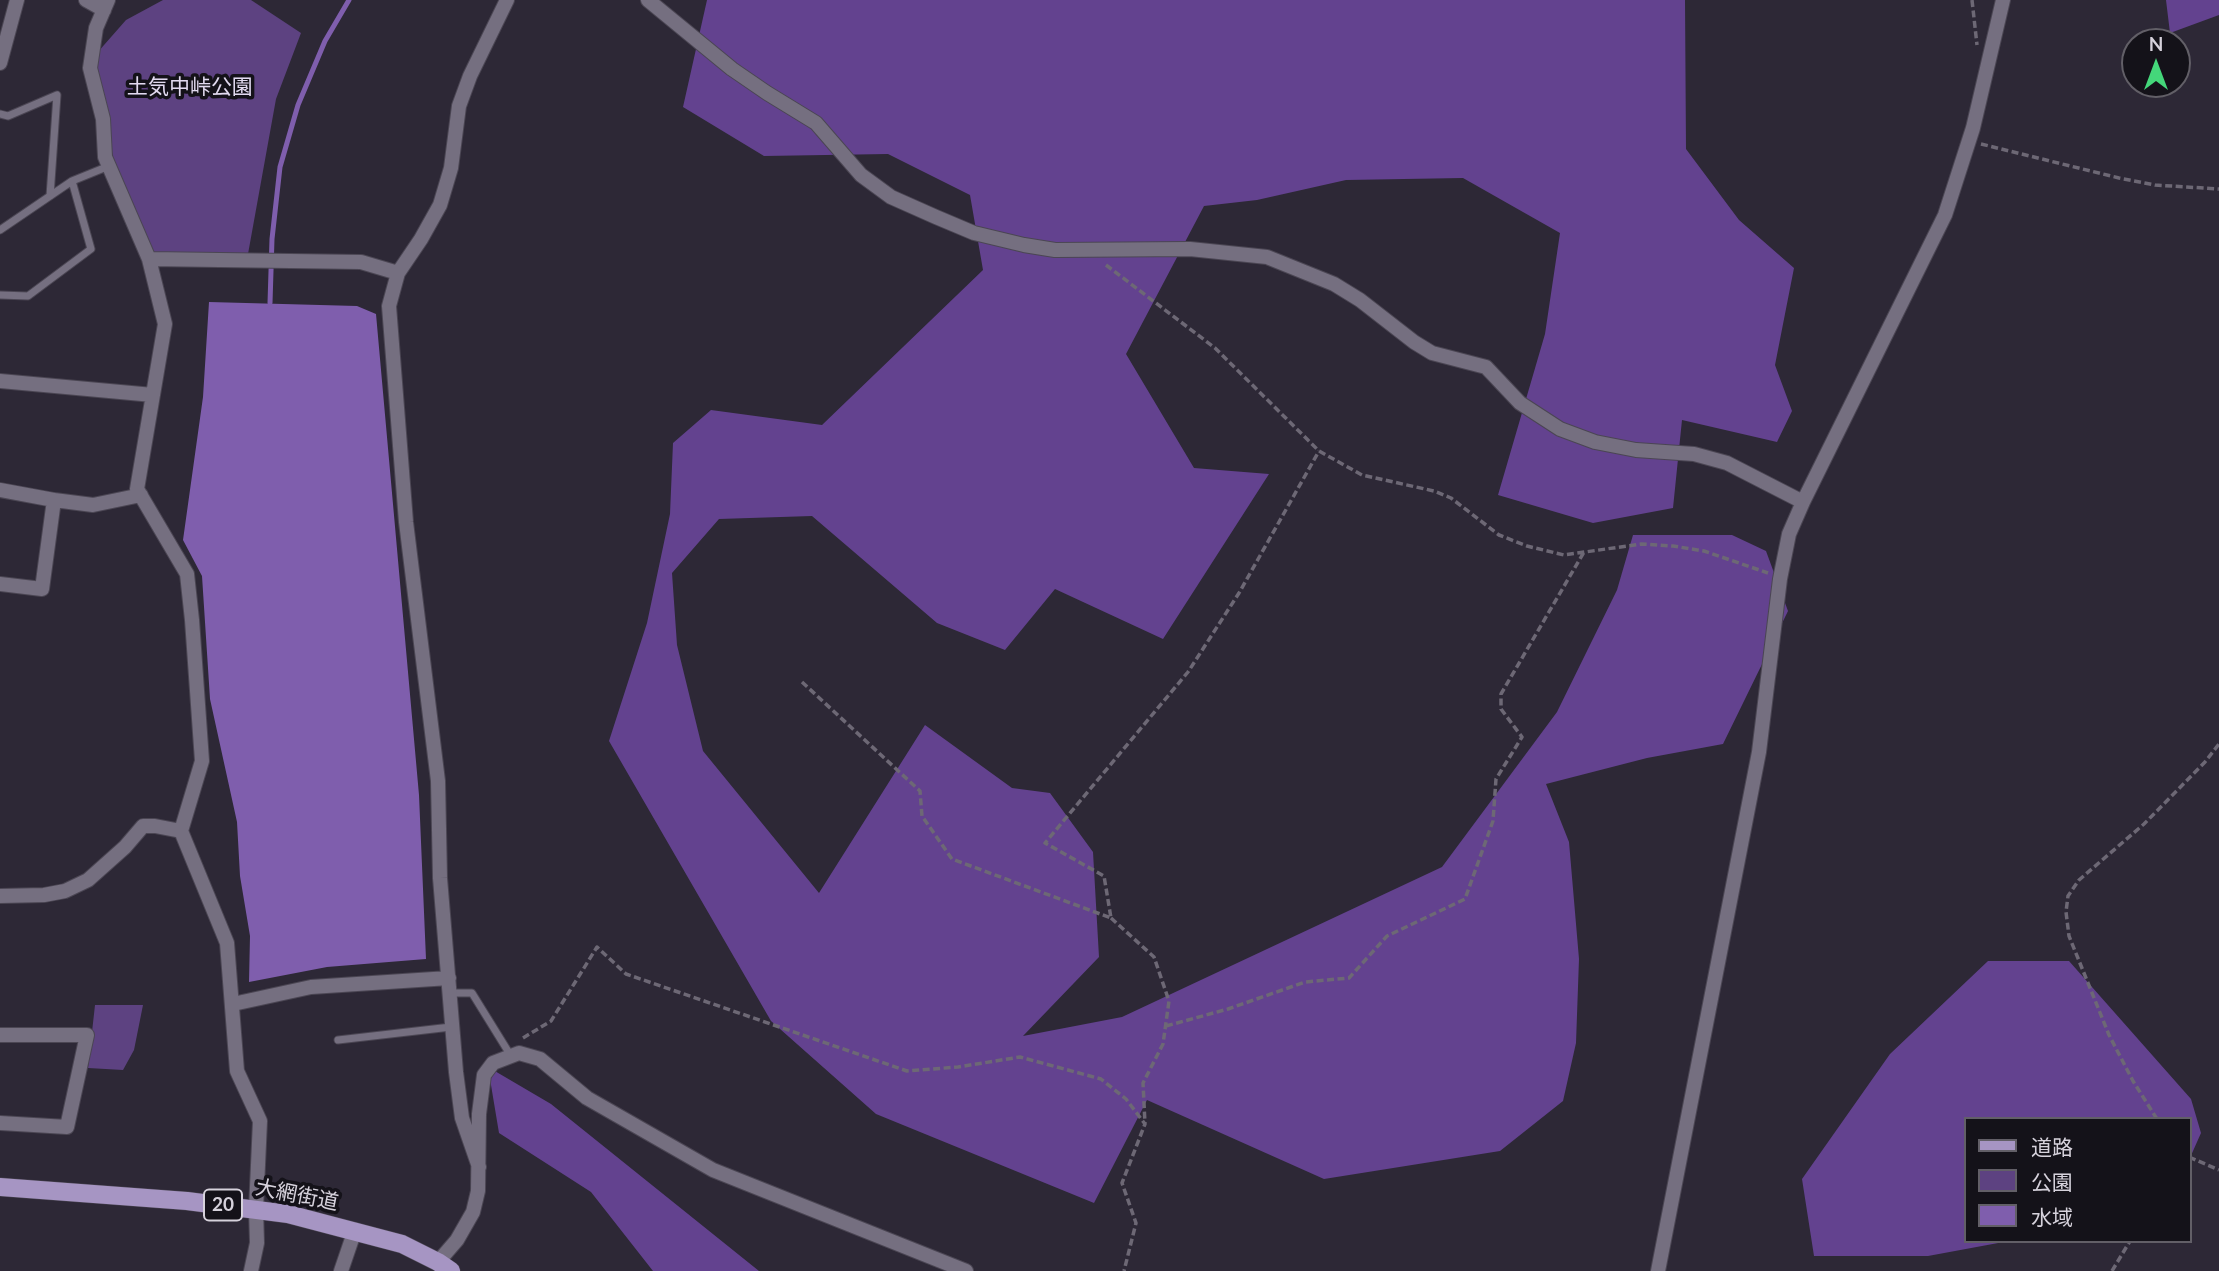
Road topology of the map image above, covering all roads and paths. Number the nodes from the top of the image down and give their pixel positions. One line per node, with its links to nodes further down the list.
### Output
1 (18, 0): 7 (street)
2 (86, 0): 6 (street)
3 (507, 0): 18 (street)
4 (648, 0): 16 (street)
5 (2003, 0): 10 (street)
6 (106, 5): 11 (street)
7 (4, 36): 8 (street)
8 (0, 63)
9 (0, 114): 14 (lane)
10 (1969, 141): 13 (path); 26 (street)
11 (109, 166): 12 (lane); 17 (street)
12 (72, 181): 14 (lane); 19 (lane)
13 (2219, 189)
14 (50, 196): 15 (lane)
15 (0, 230)
16 (1085, 248): 22 (path); 26 (street)
17 (149, 259): 18 (street); 21 (street)
18 (398, 273): 35 (street)
19 (0, 295)
20 (0, 381): 21 (street)
21 (153, 395): 24 (street)
22 (1319, 451): 27 (path); 34 (path)
23 (0, 490): 25 (street)
24 (141, 495): 25 (street); 32 (street)
25 (54, 500): 29 (street)
26 (1803, 502): 28 (street)
27 (1584, 552): 28 (path); 37 (path)
28 (1780, 579): 57 (street)
29 (0, 584)
30 (802, 682): 34 (path)
31 (2219, 744): 42 (path)
32 (181, 831): 33 (street); 36 (street)
33 (0, 897)
34 (1111, 918): 37 (path)
35 (449, 985): 36 (street); 38 (street); 41 (lane)
36 (233, 1004): 49 (street)
37 (1166, 1026): 44 (path)
38 (452, 1027): 40 (lane); 46 (street)
39 (0, 1035): 43 (street)
40 (338, 1040)
41 (509, 1052): 44 (path); 46 (street); 55 (street)
42 (2156, 1117)
43 (0, 1123)
44 (1145, 1124): 56 (path)
45 (2191, 1158): 47 (path)
46 (479, 1167): 52 (street)
47 (2219, 1170)
48 (0, 1187): 49 (main road, 大網街道 / 20)
49 (256, 1209): 50 (main road, 大網街道 / 20); 53 (street)
50 (355, 1230): 52 (main road, 大網街道 / 20); 54 (street)
51 (2129, 1243): 58 (path)
52 (444, 1267)
53 (251, 1271)
54 (341, 1271)
55 (966, 1271)
56 (1124, 1271)
57 (1658, 1271)
58 (2112, 1271)

